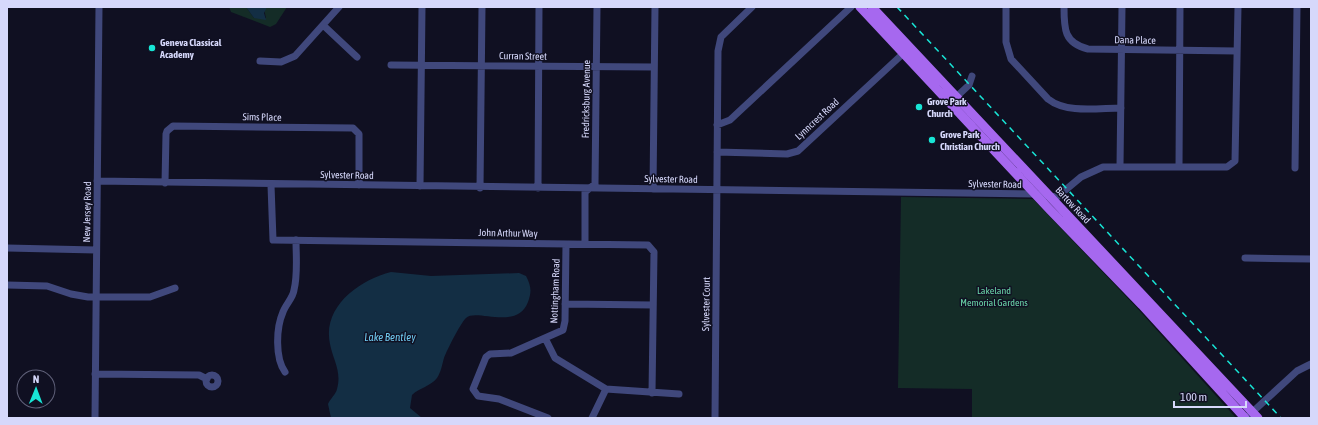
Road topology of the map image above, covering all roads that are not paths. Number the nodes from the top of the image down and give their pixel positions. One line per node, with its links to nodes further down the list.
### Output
1 (99, 7): 40 (street, New Jersey Road)
2 (340, 7): 18 (street)
3 (422, 7): 26 (street)
4 (482, 7): 27 (street)
5 (539, 7): 28 (street)
6 (597, 7): 29 (street, Fredricksburg Avenue)
7 (655, 7): 30 (street)
8 (752, 7): 35 (street, Sylvester Court)
9 (851, 7): 35 (street)
10 (860, 7): 19 (main road, Bartow Road)
11 (872, 7): 19 (main road, Bartow Road)
12 (1006, 7): 34 (street)
13 (1064, 7): 20 (street, Dana Place)
14 (1122, 7): 20 (street)
15 (1180, 7): 21 (street)
16 (1238, 7): 22 (street)
17 (1297, 9): 39 (street)
18 (323, 25): 23 (street); 24 (street)
19 (906, 50): 32 (main road, Bartow Road); 33 (main road, Bartow Road); 36 (street, Lynncrest Road)
20 (1122, 50): 21 (street, Dana Place); 34 (street)
21 (1180, 50): 22 (street, Dana Place); 38 (street)
22 (1237, 51): 38 (street)
23 (357, 57)
24 (260, 62)
25 (391, 65): 26 (street, Curran Street)
26 (421, 65): 27 (street, Curran Street); 44 (street)
27 (481, 66): 28 (street, Curran Street); 45 (street)
28 (539, 66): 29 (street, Curran Street); 46 (street)
29 (597, 67): 30 (street, Curran Street); 47 (street, Fredricksburg Avenue)
30 (654, 67): 48 (street)
31 (972, 76): 32 (street)
32 (957, 97): 33 (street); 51 (main road, Bartow Road)
33 (950, 103): 50 (main road, Bartow Road)
34 (1121, 108): 37 (street)
35 (717, 125): 36 (street, Sylvester Court)
36 (717, 152): 49 (street, Sylvester Court)
37 (1120, 166): 38 (street); 51 (street)
38 (1179, 167)
39 (1295, 168)
40 (97, 181): 41 (street, Sylvester Road); 56 (street, New Jersey Road)
41 (165, 183): 42 (street, Sylvester Road); 43 (street, Sims Place)
42 (272, 184): 43 (street, Sylvester Road); 52 (street, John Arthur Way)
43 (359, 185): 44 (street, Sylvester Road)
44 (420, 186): 45 (street, Sylvester Road)
45 (480, 188): 46 (street, Sylvester Road)
46 (538, 188): 47 (street, Sylvester Road)
47 (590, 188): 48 (street, Sylvester Road); 54 (street)
48 (653, 189): 49 (street, Sylvester Road)
49 (717, 190): 50 (street, Sylvester Road); 76 (street, Sylvester Court)
50 (1035, 194): 51 (street, Sylvester Road); 72 (main road, Bartow Road)
51 (1051, 197): 72 (main road, Bartow Road)
52 (296, 240): 53 (street, John Arthur Way); 66 (street)
53 (566, 244): 54 (street, John Arthur Way); 62 (street, Nottingham Road)
54 (584, 244): 63 (street, John Arthur Way)
55 (7, 248): 56 (street)
56 (96, 250): 61 (street, New Jersey Road)
57 (1245, 258): 58 (street)
58 (1311, 259)
59 (7, 285): 61 (street)
60 (175, 288): 61 (street)
61 (95, 297): 67 (street, New Jersey Road)
62 (565, 304): 63 (street); 64 (street, Nottingham Road)
63 (653, 305): 70 (street, John Arthur Way)
64 (545, 338): 69 (street); 74 (street, Nottingham Road)
65 (1311, 364): 72 (street)
66 (285, 372)
67 (95, 374): 68 (street); 73 (street, New Jersey Road)
68 (207, 379)
69 (606, 389): 70 (street); 75 (street)
70 (652, 393): 71 (street)
71 (679, 394)
72 (1250, 416)
73 (95, 418)
74 (548, 418)
75 (592, 418)
76 (714, 418)

